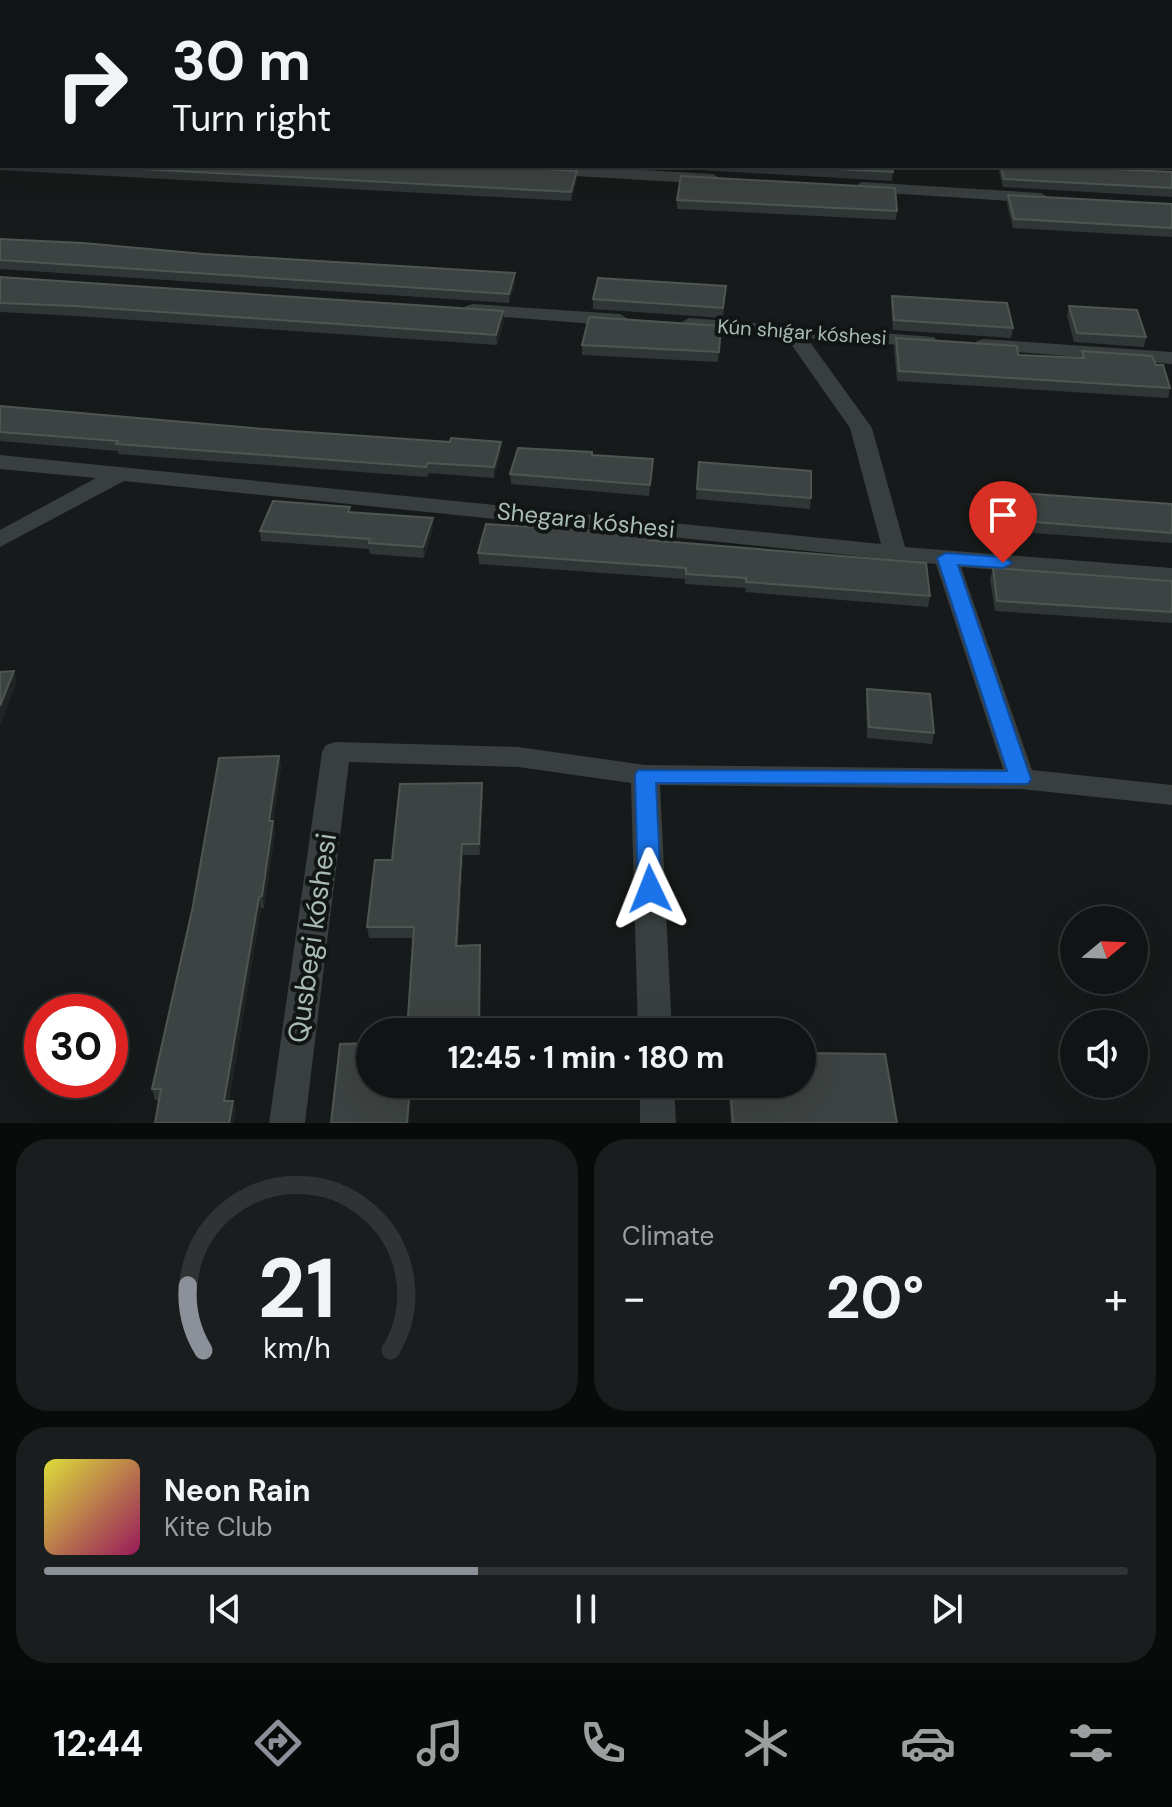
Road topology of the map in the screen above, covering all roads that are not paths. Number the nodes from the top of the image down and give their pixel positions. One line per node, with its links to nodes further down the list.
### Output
1 (520, 168): 2 (street)
2 (734, 180)
3 (844, 186): 4 (street)
4 (1063, 199)
5 (459, 309): 6 (street)
6 (634, 321)
7 (665, 323): 8 (street, Kún shıǵar kóshesi)
8 (792, 331): 9 (street, Kún shıǵar kóshesi); 13 (street)
9 (1172, 358)
10 (0, 462): 11 (street, Shegara kóshesi)
11 (123, 473): 12 (street); 13 (street, Shegara kóshesi)
12 (0, 540)
13 (895, 552): 14 (street, Shegara kóshesi)
14 (946, 558): 15 (street, Shegara kóshesi); 17 (street)
15 (1172, 576)
16 (645, 775): 17 (street); 19 (street); 21 (street, Qusbegi kóshesi)
17 (1021, 779): 18 (street)
18 (1172, 795)
19 (654, 1018)
20 (657, 1098): 22 (street)
21 (287, 1123)
22 (658, 1123)

